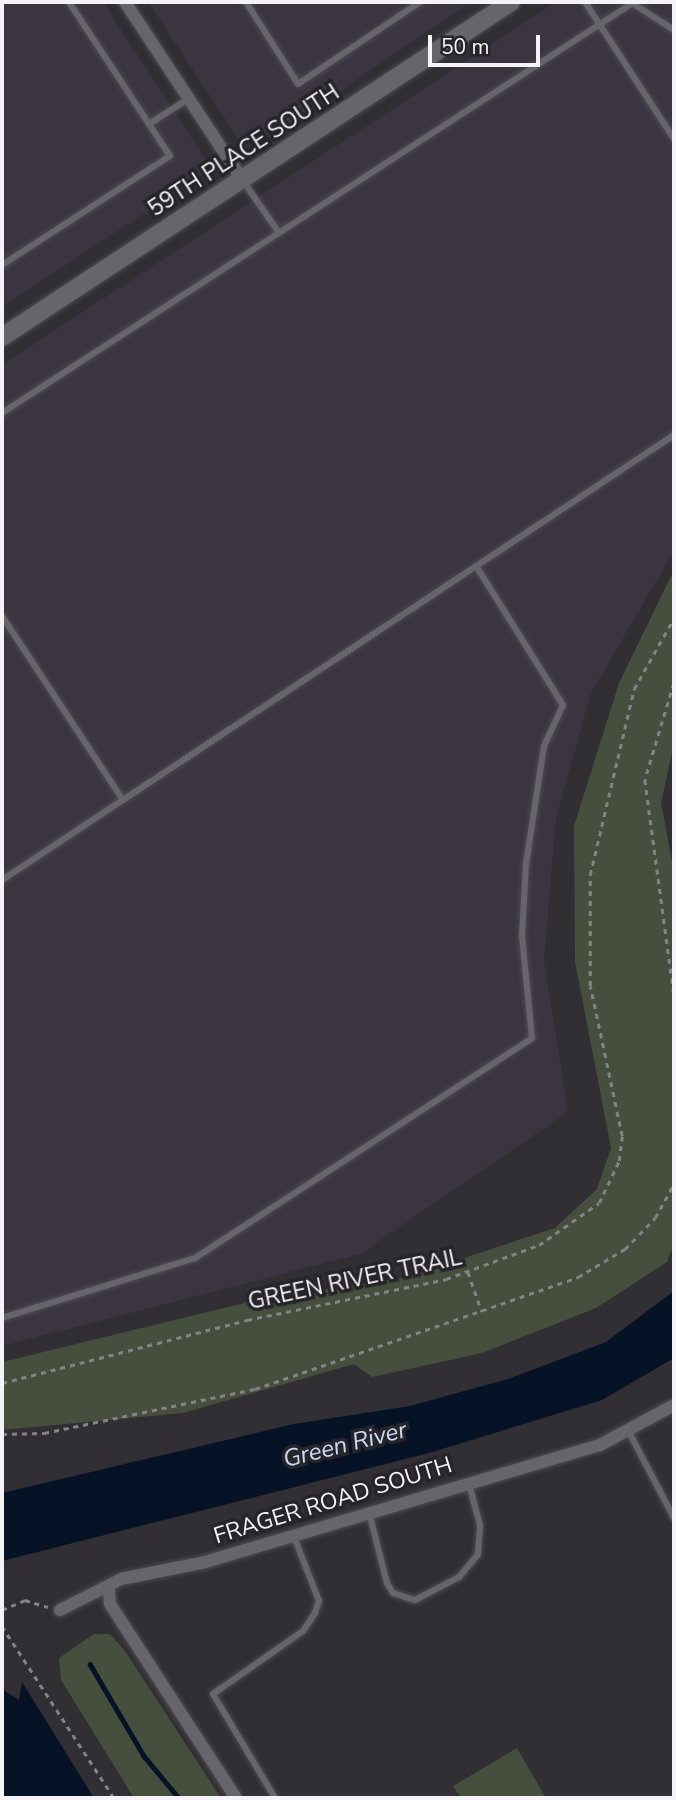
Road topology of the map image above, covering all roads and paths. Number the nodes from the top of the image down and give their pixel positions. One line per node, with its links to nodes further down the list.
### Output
1 (69, 2): 11 (lane)
2 (125, 2): 10 (street)
3 (246, 2): 4 (lane)
4 (420, 2)
5 (511, 2): 13 (street, 59TH PLACE SOUTH)
6 (585, 2): 8 (lane)
7 (633, 3): 8 (lane); 9 (lane)
8 (600, 27): 12 (lane); 14 (lane)
9 (674, 30)
10 (188, 99): 11 (lane); 13 (street)
11 (149, 124): 15 (lane)
12 (674, 139)
13 (243, 181): 14 (lane); 16 (street, 59TH PLACE SOUTH)
14 (277, 230): 17 (lane)
15 (2, 265)
16 (2, 337)
17 (2, 412)
18 (674, 435): 19 (lane)
19 (476, 566): 23 (lane); 29 (lane)
20 (2, 616): 23 (lane)
21 (674, 618): 27 (path, GREEN RIVER TRAIL)
22 (674, 682): 25 (path)
23 (123, 800): 24 (lane)
24 (2, 880)
25 (674, 993)
26 (674, 1184): 28 (path)
27 (467, 1272): 28 (path); 30 (path, GREEN RIVER TRAIL)
28 (482, 1312): 33 (path)
29 (2, 1318)
30 (2, 1383)
31 (674, 1405): 32 (street, FRAGER ROAD SOUTH)
32 (629, 1432): 34 (street, FRAGER ROAD SOUTH); 36 (lane)
33 (2, 1434)
34 (468, 1483): 35 (street, FRAGER ROAD SOUTH); 35 (lane)
35 (369, 1511): 37 (street, FRAGER ROAD SOUTH)
36 (674, 1518)
37 (294, 1536): 38 (street, FRAGER ROAD SOUTH); 44 (lane)
38 (109, 1590): 40 (street, FRAGER ROAD SOUTH); 43 (street)
39 (2, 1609): 40 (path)
40 (60, 1610)
41 (2, 1626): 42 (path)
42 (114, 1798)
43 (236, 1798)
44 (275, 1798)

